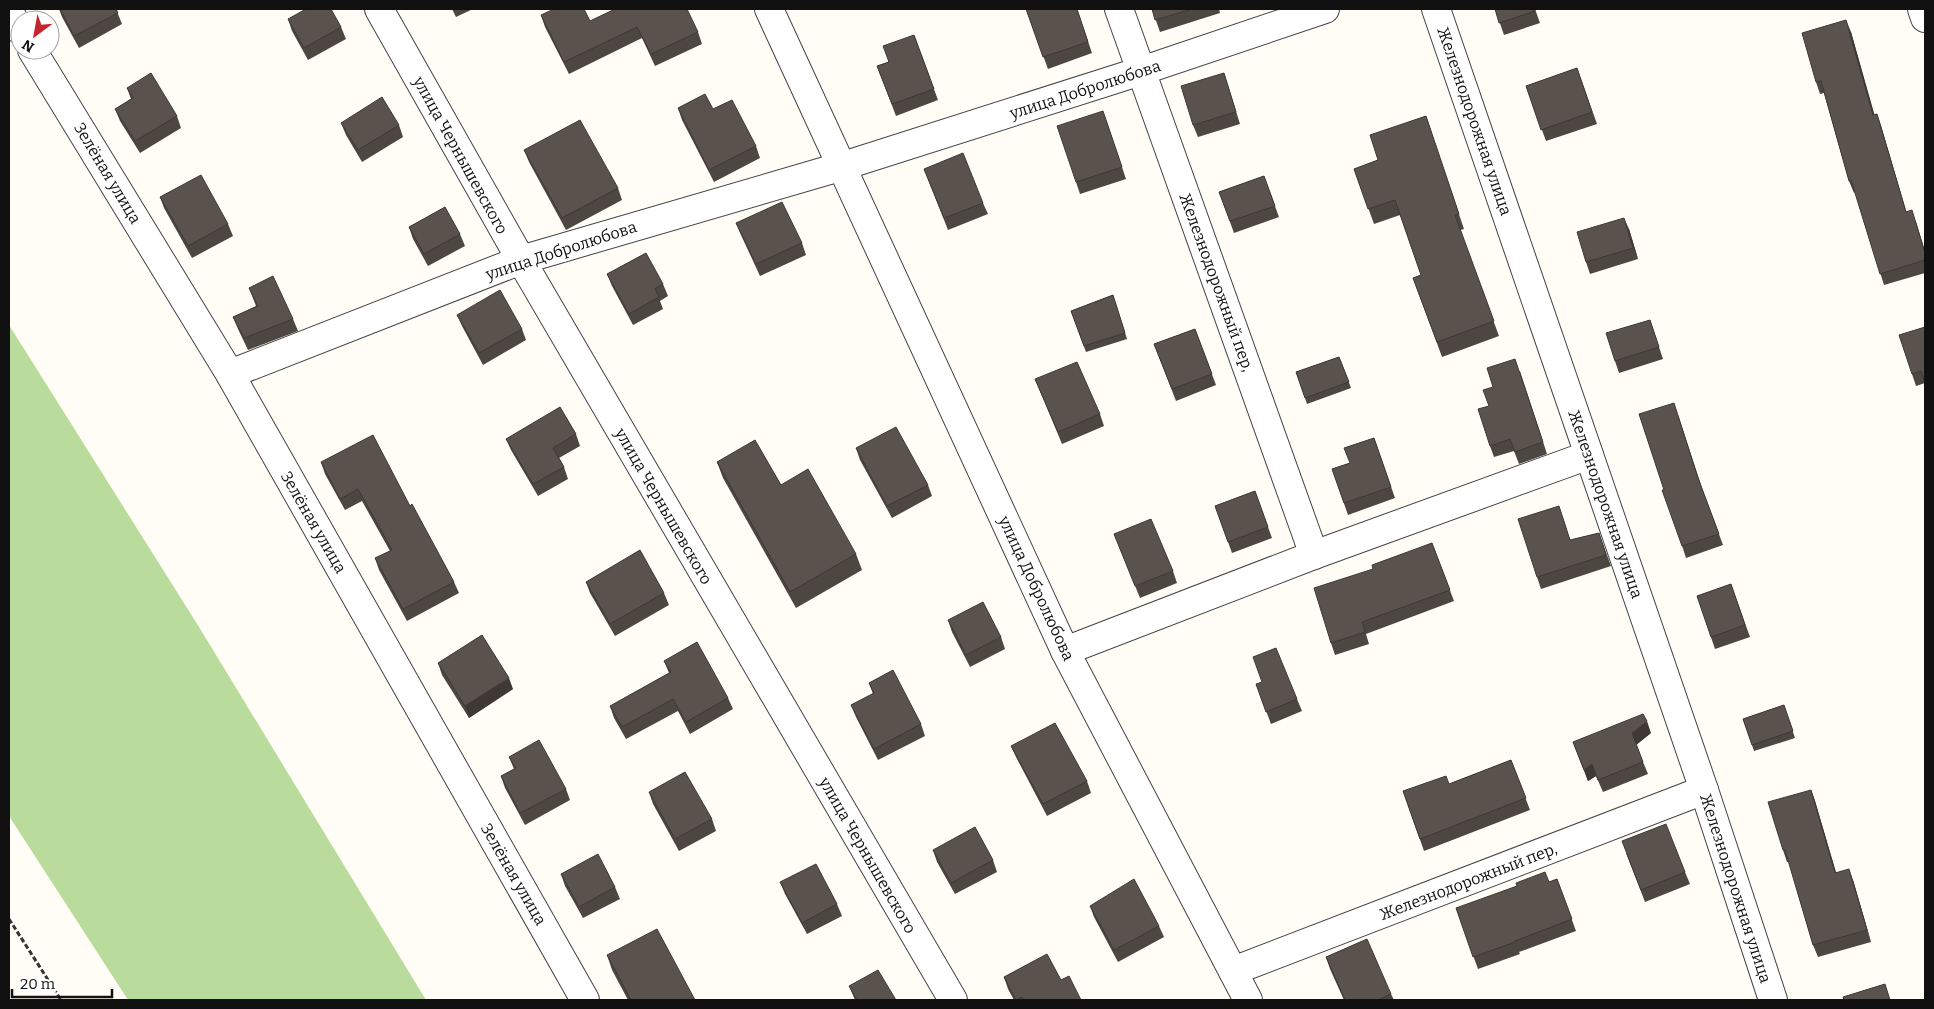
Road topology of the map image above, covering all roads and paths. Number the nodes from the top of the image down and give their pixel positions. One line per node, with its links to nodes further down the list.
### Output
1 (379, 9): 11 (street, улица Чернышевского)
2 (769, 9): 10 (street, улица Добролюбова)
3 (1119, 9): 9 (street, Железнодорожный пер,)
4 (1325, 9): 9 (street, улица Добролюбова)
5 (1436, 9): 13 (street, Железнодорожная улица)
6 (1922, 9): 7 (street)
7 (1925, 18)
8 (38, 60): 12 (street, Зелёная улица)
9 (1141, 72): 10 (street, улица Добролюбова); 14 (street, Железнодорожный пер,)
10 (843, 166): 11 (street, улица Добролюбова); 15 (street, улица Добролюбова)
11 (521, 260): 12 (street, улица Добролюбова); 21 (street, улица Чернышевского)
12 (230, 374): 20 (street, Зелёная улица)
13 (1589, 455): 14 (street); 16 (street, Железнодорожная улица)
14 (1314, 555): 15 (street)
15 (1065, 651): 18 (street, улица Добролюбова)
16 (1704, 790): 18 (street, Железнодорожный пер,); 23 (street, Железнодорожная улица)
17 (9, 919): 19 (path)
18 (1233, 971): 22 (street, улица Добролюбова)
19 (61, 1000)
20 (585, 1000)
21 (953, 1000)
22 (1248, 1000)
23 (1773, 1000)

